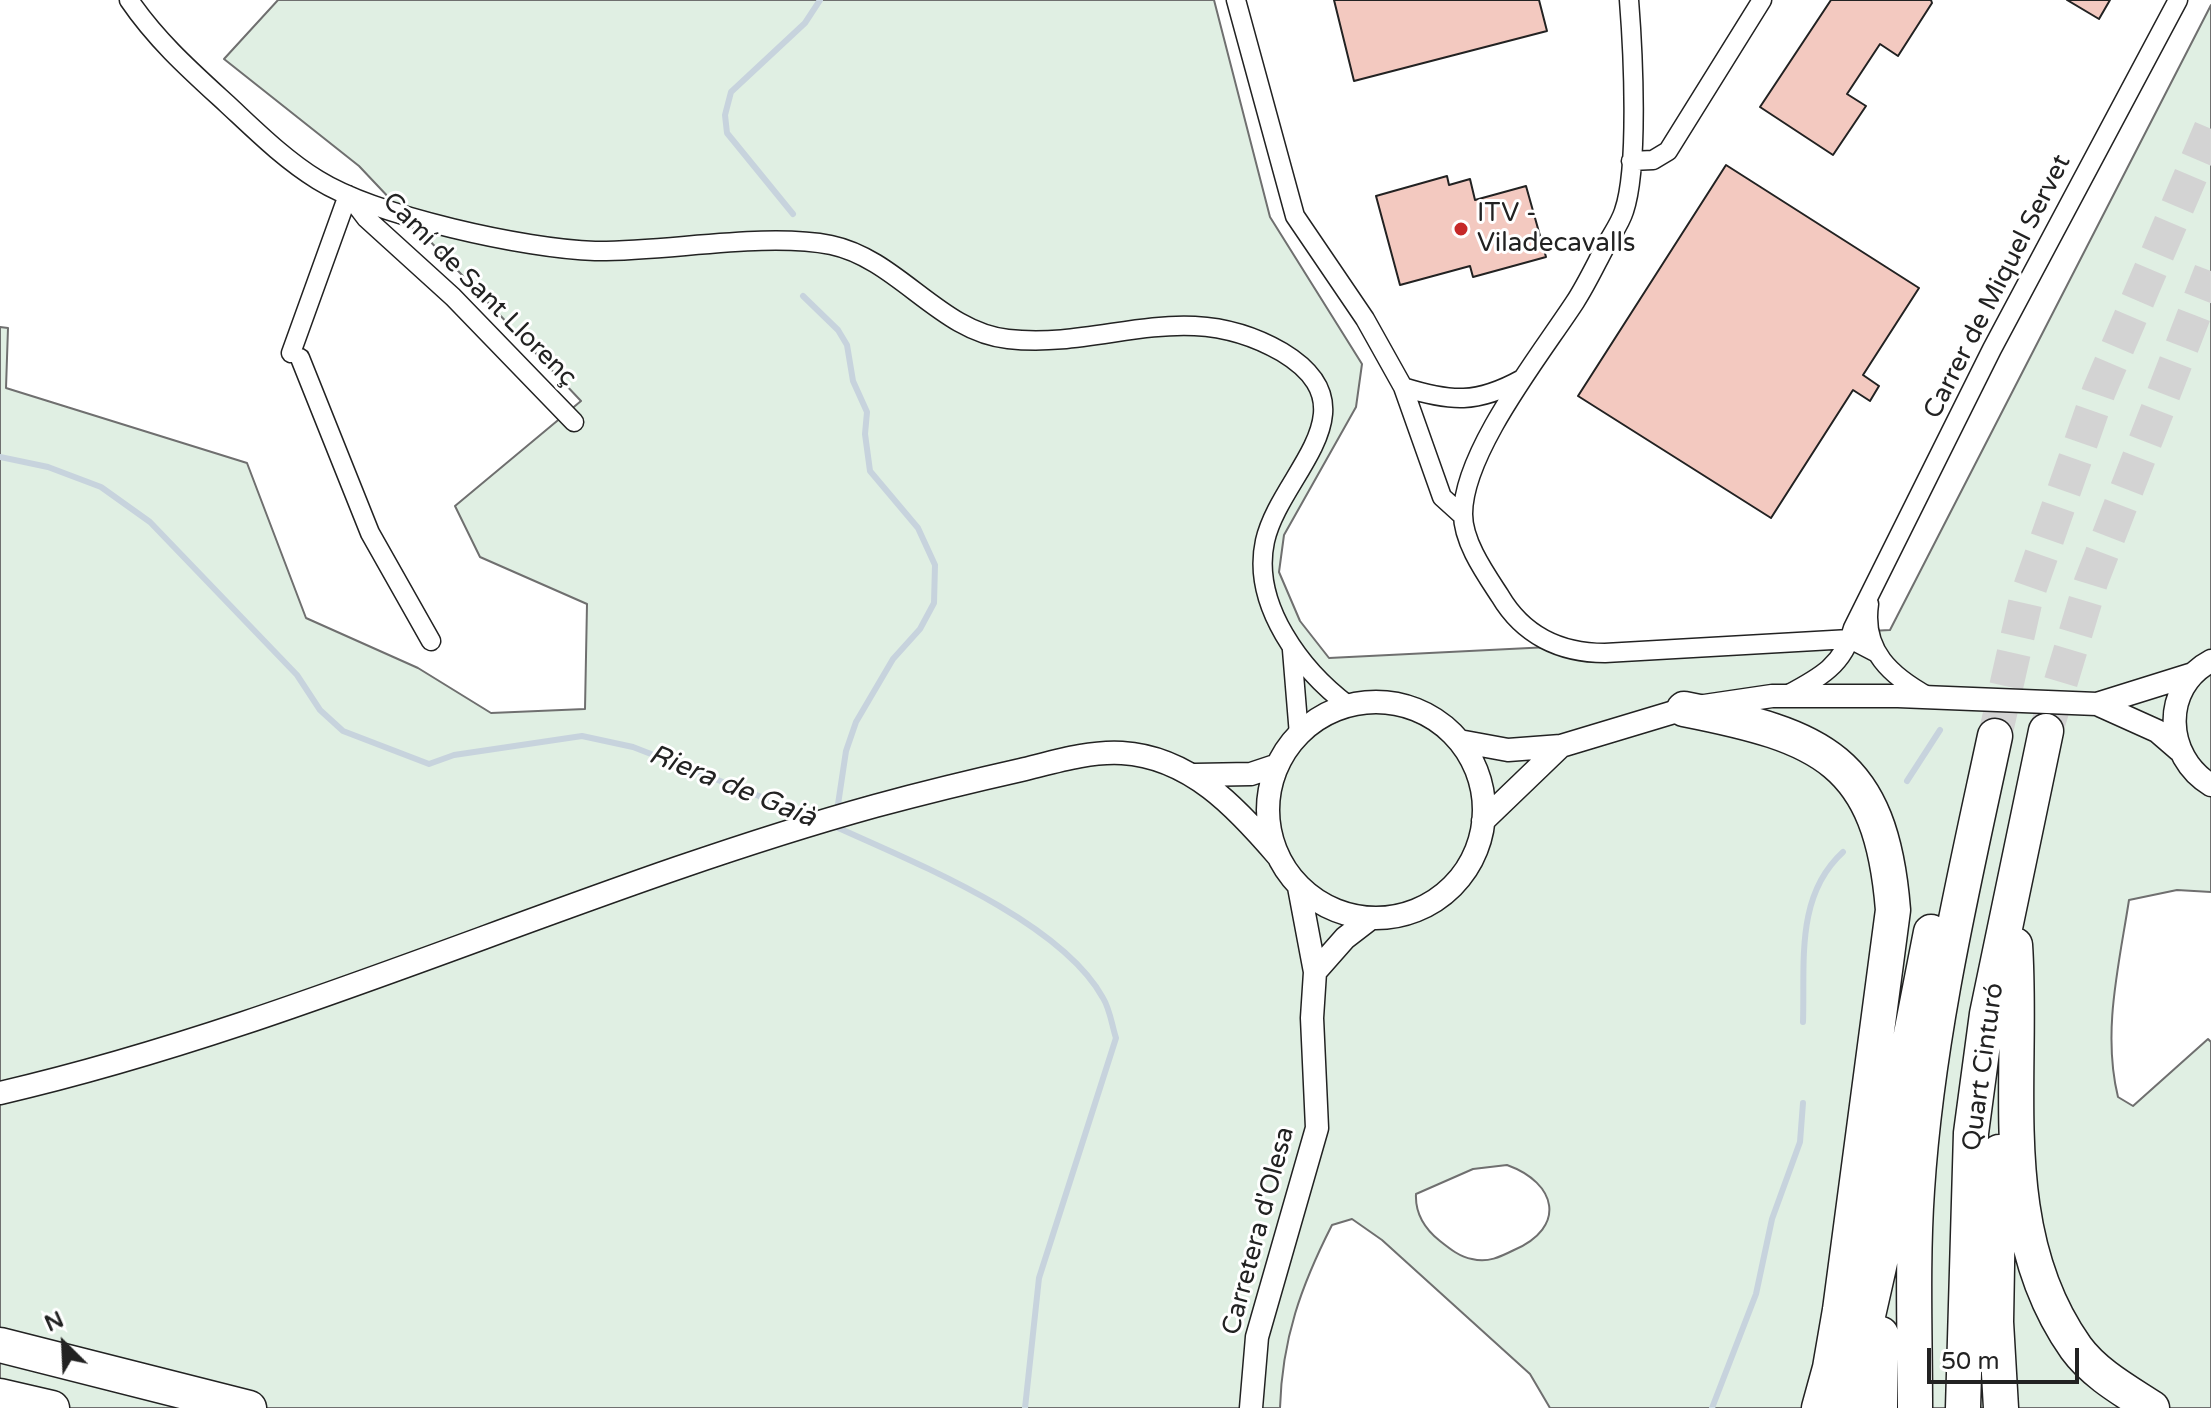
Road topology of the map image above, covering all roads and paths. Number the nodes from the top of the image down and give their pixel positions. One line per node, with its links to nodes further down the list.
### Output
1 (129, 0): 7 (street)
2 (1236, 0): 9 (street)
3 (1629, 0): 6 (street)
4 (1762, 0): 6 (street)
5 (2178, 0): 12 (street, Carrer de Miquel Servet)
6 (1631, 161): 8 (street)
7 (348, 195): 10 (street, Camí de Sant Llorenç); 14 (street); 15 (street)
8 (1526, 377): 9 (street); 11 (street)
9 (1403, 387): 11 (street)
10 (574, 422)
11 (1463, 516): 13 (street)
12 (1869, 601): 13 (street, Carrer de Miquel Servet); 16 (street, Carrer de Miquel Servet)
13 (1850, 639): 16 (street); 18 (street, Carrer de Miquel Servet)
14 (431, 641)
15 (1292, 647): 21 (street); 24 (street)
16 (1875, 652): 19 (street)
17 (2206, 664): 20 (street); 28 (street)
18 (1787, 695): 19 (street); 22 (street)
19 (1929, 697): 20 (street)
20 (2097, 704): 28 (street)
21 (1349, 706): 24 (street); 26 (street)
22 (1684, 709): 27 (street); 47 (highway)
23 (2046, 731): 36 (highway, Quart Cinturó)
24 (1299, 735): 29 (street)
25 (1995, 736): 32 (highway, Quart Cinturó)
26 (1459, 741): 27 (street); 33 (street)
27 (1561, 746): 33 (street)
28 (2179, 750): 31 (street)
29 (1278, 765): 30 (street); 34 (street)
30 (1195, 775): 34 (street); 40 (street)
31 (2211, 785)
32 (1979, 811): 41 (highway); 50 (highway, Quart Cinturó)
33 (1483, 821): 37 (street)
34 (1278, 856): 35 (street)
35 (1299, 887): 37 (street); 39 (street, Carretera d'Olesa)
36 (2011, 896): 38 (highway, Quart Cinturó); 53 (highway)
37 (1371, 918): 39 (street)
38 (2000, 956): 51 (highway, Quart Cinturó); 52 (highway)
39 (1315, 972): 46 (street, Carretera d'Olesa)
40 (0, 1093)
41 (1881, 1258): 48 (highway); 49 (highway)
42 (0, 1345): 45 (highway)
43 (0, 1396): 44 (highway)
44 (52, 1408)
45 (249, 1408)
46 (1251, 1408)
47 (1819, 1408)
48 (1847, 1408)
49 (1880, 1408)
50 (1915, 1408)
51 (1963, 1408)
52 (2001, 1408)
53 (2152, 1408)

